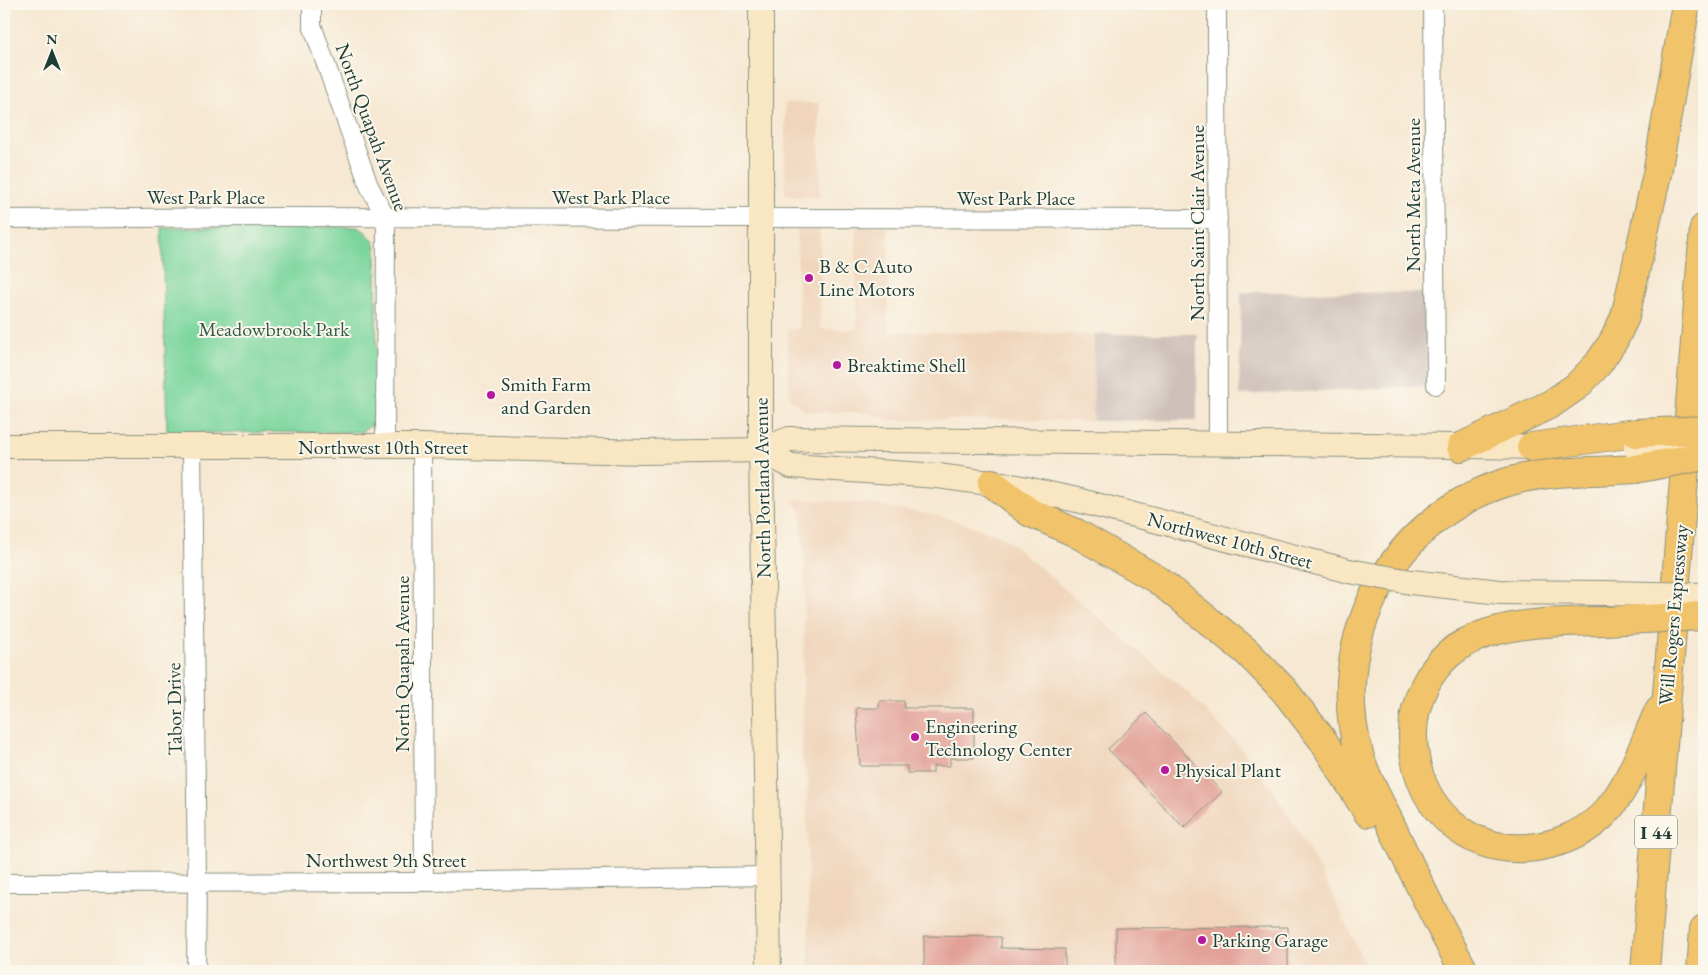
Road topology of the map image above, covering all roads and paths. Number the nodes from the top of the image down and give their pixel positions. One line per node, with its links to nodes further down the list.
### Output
1 (312, 4): 6 (street, North Quapah Avenue)
2 (761, 4): 8 (main road, North Portland Avenue)
3 (1217, 4): 9 (street, North Saint Clair Avenue)
4 (1434, 4): 11 (street, North Meta Avenue)
5 (1686, 4): 18 (highway)
6 (386, 218): 7 (street, West Park Place); 8 (street, West Park Place); 16 (street, North Quapah Avenue)
7 (4, 219)
8 (760, 219): 9 (street, West Park Place); 21 (main road, North Portland Avenue)
9 (1218, 219): 13 (street, North Saint Clair Avenue)
10 (1704, 228): 27 (highway, Will Rogers Expressway / I 44)
11 (1436, 385)
12 (1704, 430): 22 (highway, bridge)
13 (1218, 443): 18 (main road, Northwest 10th Street); 21 (main road, Northwest 10th Street)
14 (4, 446): 15 (main road, Northwest 10th Street)
15 (192, 446): 16 (main road, Northwest 10th Street); 29 (street, Tabor Drive)
16 (385, 446): 17 (main road, Northwest 10th Street)
17 (422, 446): 21 (main road, Northwest 10th Street); 30 (street, North Quapah Avenue)
18 (1460, 447): 19 (main road, Northwest 10th Street)
19 (1531, 447): 22 (highway)
20 (1704, 448): 22 (main road, bridge)
21 (761, 450): 24 (main road, Northwest 10th Street); 28 (main road, North Portland Avenue)
22 (1636, 450): 23 (highway, bridge); 33 (highway)
23 (1704, 456)
24 (992, 484): 25 (main road, Northwest 10th Street, bridge); 33 (highway)
25 (1704, 595)
26 (1704, 616): 27 (highway, bridge)
27 (1667, 692): 36 (highway, Will Rogers Expressway / I 44)
28 (768, 876): 30 (street, Northwest 9th Street); 35 (main road, North Portland Avenue)
29 (197, 882): 30 (street, Northwest 9th Street); 31 (street, Northwest 9th Street); 34 (street, Tabor Drive)
30 (424, 882)
31 (4, 884)
32 (1704, 929): 37 (highway)
33 (1463, 970)
34 (196, 971)
35 (769, 971)
36 (1645, 971)
37 (1701, 971)

